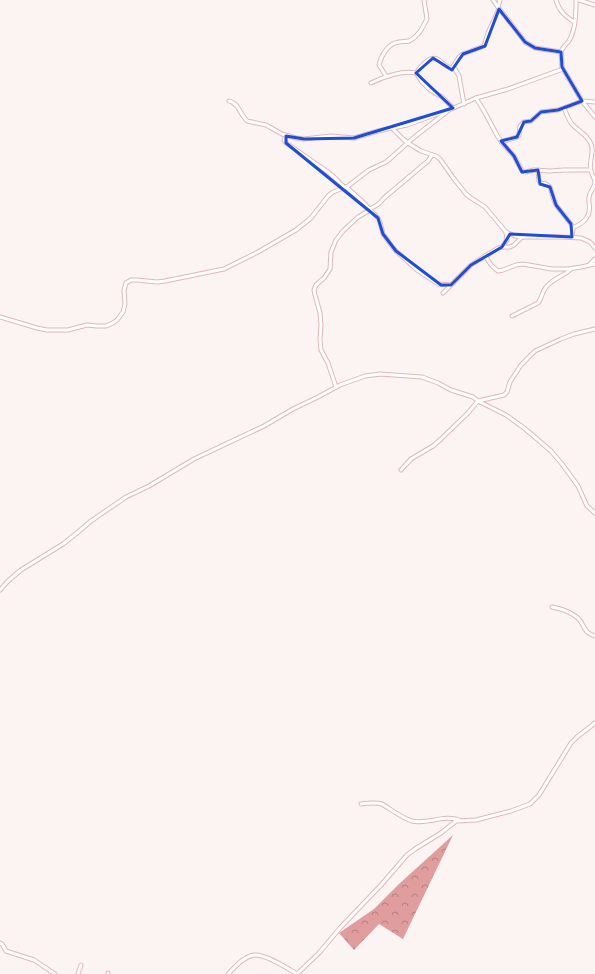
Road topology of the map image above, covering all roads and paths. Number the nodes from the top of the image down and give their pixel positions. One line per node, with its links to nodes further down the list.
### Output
1 (424, 0): 13 (street)
2 (493, 0): 7 (street)
3 (500, 0): 7 (street)
4 (556, 0): 8 (street)
5 (578, 0): 6 (street); 8 (street)
6 (595, 5)
7 (498, 8): 9 (street); 10 (street)
8 (574, 22): 9 (street)
9 (561, 52): 11 (street)
10 (452, 68): 12 (street); 19 (street)
11 (563, 69): 15 (street); 17 (street)
12 (416, 73): 13 (street); 20 (street)
13 (386, 76): 14 (street)
14 (371, 83)
15 (476, 98): 19 (street); 26 (street)
16 (229, 101): 25 (street)
17 (582, 101): 18 (street); 21 (street); 23 (street)
18 (595, 102)
19 (464, 104): 20 (street)
20 (453, 108): 22 (street)
21 (564, 108): 26 (street); 30 (street)
22 (449, 110): 24 (street); 27 (street)
23 (595, 117)
24 (392, 128): 25 (street); 27 (street)
25 (286, 136): 31 (street)
26 (501, 142): 29 (street)
27 (408, 143): 28 (street); 31 (street)
28 (432, 155): 32 (street); 34 (street)
29 (538, 170): 30 (street); 33 (street)
30 (591, 170): 33 (street)
31 (345, 187): 32 (street); 47 (street)
32 (369, 209): 44 (street); 49 (street)
33 (572, 228): 36 (street)
34 (506, 232): 35 (street); 37 (street)
35 (522, 237): 36 (street); 37 (street)
36 (572, 237): 38 (street)
37 (502, 247): 39 (street)
38 (595, 248)
39 (485, 256): 43 (street); 44 (street)
40 (595, 259): 42 (street)
41 (595, 264): 42 (street)
42 (588, 266): 43 (street)
43 (571, 268): 46 (street)
44 (450, 285): 45 (street)
45 (443, 293)
46 (512, 316)
47 (0, 317)
48 (595, 329): 50 (street)
49 (336, 387): 50 (street); 53 (street)
50 (478, 401): 51 (street); 52 (street)
51 (401, 470)
52 (595, 514)
53 (0, 590)
54 (552, 607): 55 (street)
55 (595, 636)
56 (595, 723): 58 (street)
57 (361, 804): 58 (street)
58 (461, 820): 63 (street)
59 (0, 943): 61 (street)
60 (81, 965): 62 (street)
61 (55, 974)
62 (78, 974)
63 (228, 974)

